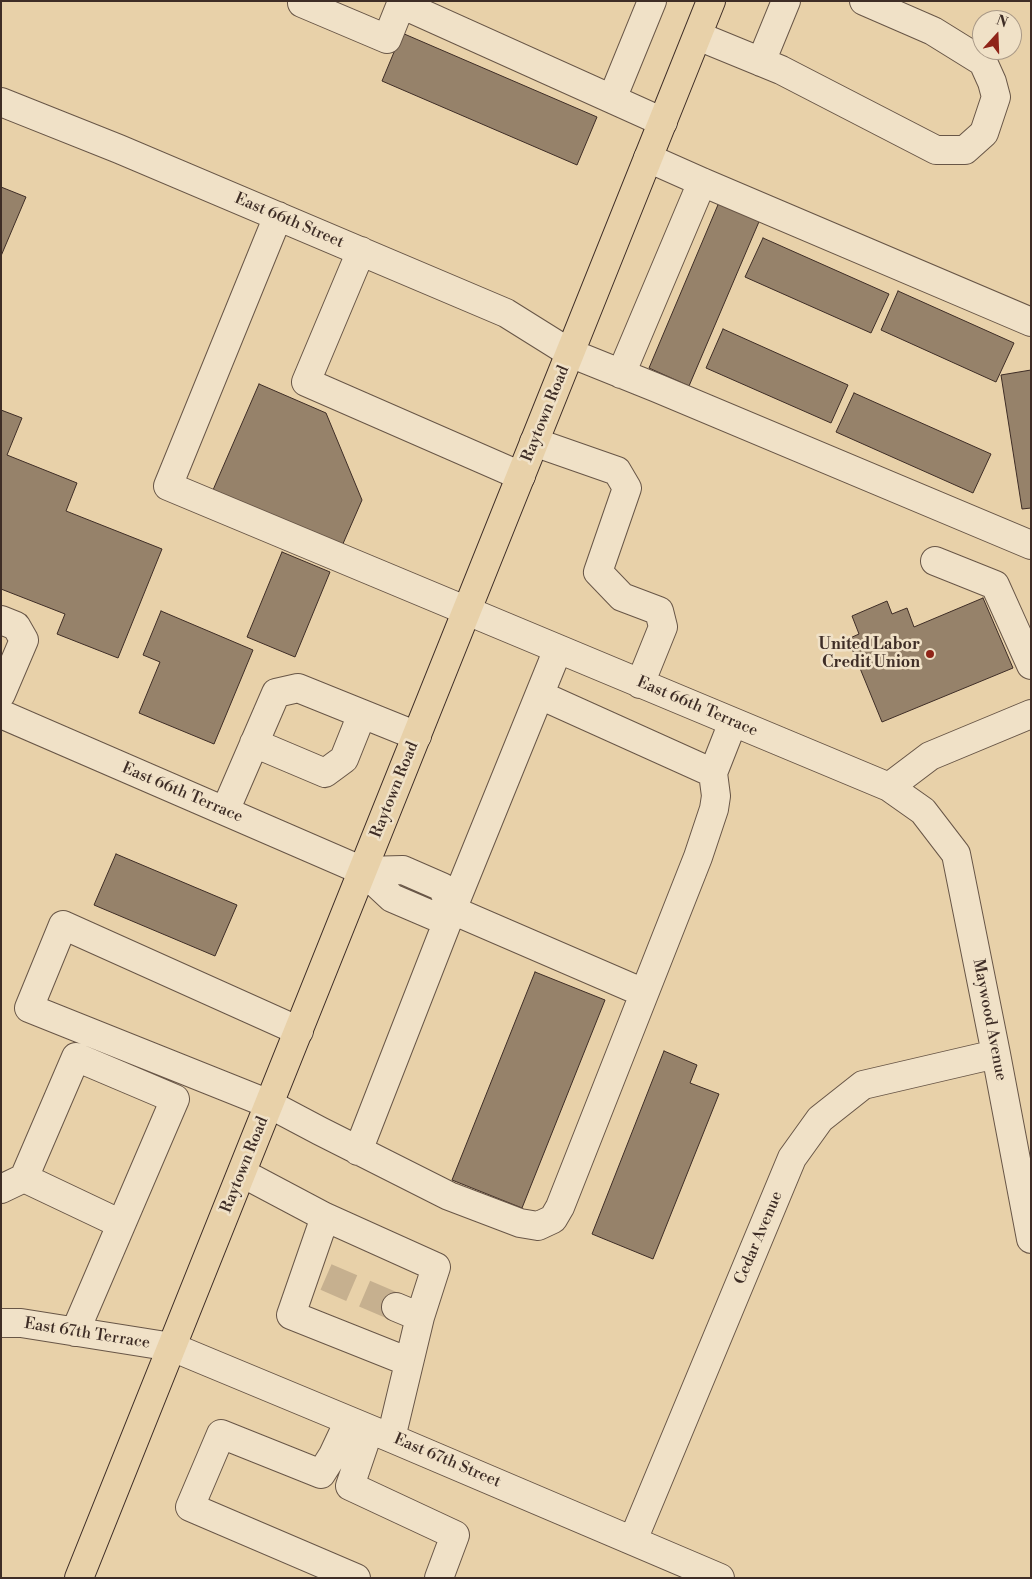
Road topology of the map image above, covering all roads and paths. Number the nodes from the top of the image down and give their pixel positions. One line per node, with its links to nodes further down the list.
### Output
1 (652, 1): 9 (street)
2 (712, 1): 7 (main road, Raytown Road)
3 (786, 1): 8 (street)
4 (864, 1): 8 (street)
5 (302, 3): 6 (street)
6 (402, 3): 9 (street)
7 (698, 36): 8 (street); 11 (main road, Raytown Road)
8 (761, 62)
9 (612, 99): 11 (street)
10 (1, 102): 14 (street, East 66th Street)
11 (663, 122): 12 (main road, Raytown Road)
12 (648, 158): 13 (street); 17 (main road, Raytown Road)
13 (702, 182): 16 (street); 18 (street)
14 (278, 216): 15 (street, East 66th Street); 23 (street, East 66th Terrace)
15 (361, 251): 17 (street, East 66th Street); 20 (street)
16 (1031, 322)
17 (570, 353): 18 (street, East 66th Street); 19 (main road, Raytown Road)
18 (621, 374): 21 (street, East 66th Street)
19 (534, 442): 20 (main road, Raytown Road); 27 (street)
20 (521, 476): 23 (main road, Raytown Road)
21 (1031, 545)
22 (935, 562): 26 (street)
23 (467, 611): 25 (street, East 66th Terrace); 34 (main road, Raytown Road)
24 (1, 620): 28 (street)
25 (558, 649): 27 (street, East 66th Terrace); 29 (street)
26 (1031, 665)
27 (640, 684): 33 (street, East 66th Terrace)
28 (1, 694)
29 (540, 695): 36 (street); 41 (street)
30 (1, 714): 38 (street, East 66th Terrace)
31 (362, 714): 34 (street); 35 (street); 35 (street)
32 (1031, 714): 37 (street)
33 (733, 722): 36 (street); 37 (street, East 66th Terrace)
34 (417, 736): 40 (main road, Raytown Road)
35 (254, 743): 38 (street)
36 (713, 773): 42 (street)
37 (889, 787): 39 (street, East 66th Terrace)
38 (225, 811): 40 (street, East 66th Terrace)
39 (923, 811): 44 (street, Maywood Avenue)
40 (363, 871): 41 (street); 43 (main road, Raytown Road)
41 (452, 910): 42 (street); 46 (street)
42 (644, 993): 46 (street)
43 (299, 1031): 45 (main road, Raytown Road); 45 (street)
44 (996, 1054): 51 (street, Maywood Avenue); 57 (street, Cedar Avenue)
45 (269, 1104): 46 (street); 47 (main road, Raytown Road)
46 (358, 1151)
47 (242, 1173): 49 (street); 54 (main road, Raytown Road)
48 (13, 1183): 50 (street); 50 (street)
49 (325, 1217): 55 (street); 55 (street)
50 (121, 1224): 53 (street)
51 (1031, 1239)
52 (1, 1323): 53 (street, East 67th Terrace)
53 (75, 1332): 54 (street, East 67th Terrace)
54 (172, 1347): 56 (street, East 67th Street); 58 (main road, Raytown Road)
55 (409, 1362): 56 (street)
56 (369, 1429): 57 (street, East 67th Street); 59 (street); 60 (street)
57 (633, 1540): 61 (street, East 67th Street)
58 (79, 1578)
59 (356, 1578)
60 (439, 1578)
61 (720, 1578)

